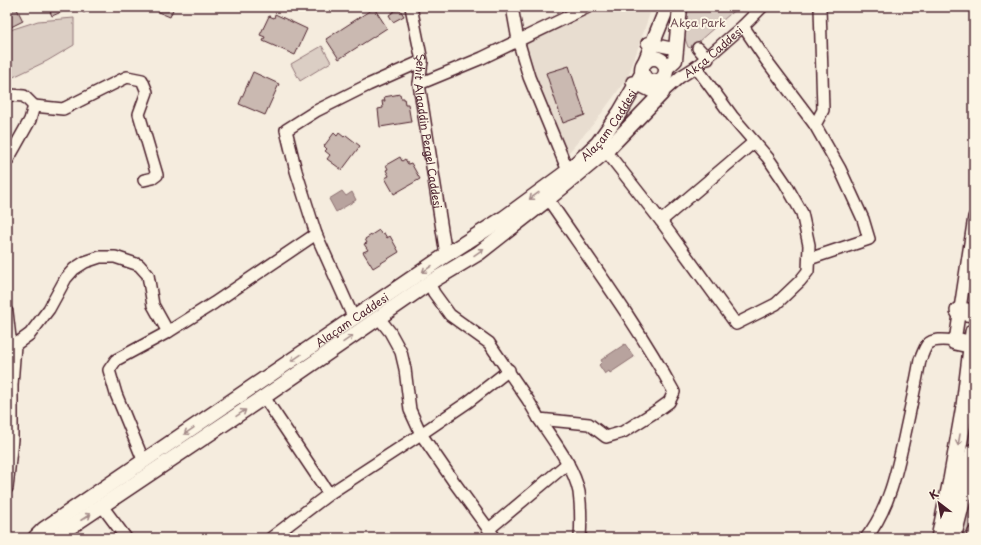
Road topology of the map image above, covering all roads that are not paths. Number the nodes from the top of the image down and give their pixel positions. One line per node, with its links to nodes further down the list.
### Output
1 (411, 7): 13 (street, Şehit Alaaddin Pergel Caddesi)
2 (512, 7): 10 (street)
3 (588, 7): 10 (street)
4 (665, 7): 11 (main road, Alaçam Caddesi)
5 (680, 7): 15 (main road)
6 (751, 7): 9 (street, Akça Caddesi)
7 (762, 7): 9 (street, Akça Caddesi)
8 (820, 7): 20 (street)
9 (740, 24): 12 (street, Akça Caddesi); 20 (street)
10 (518, 40): 17 (street); 24 (street)
11 (649, 43): 15 (street); 16 (main road, Alaçam Caddesi)
12 (704, 54): 14 (street, Akça Caddesi); 15 (street)
13 (422, 61): 17 (street, Şehit Alaaddin Pergel Caddesi); 29 (street)
14 (696, 67): 15 (street, Akça Caddesi); 21 (street)
15 (667, 74): 16 (main road); 16 (main road); 22 (main road, Alaçam Caddesi)
16 (639, 76): 24 (main road, Alaçam Caddesi)
17 (419, 84): 30 (street, Şehit Alaaddin Pergel Caddesi)
18 (7, 97): 19 (street)
19 (34, 106): 23 (street); 25 (street)
20 (815, 125): 31 (street)
21 (754, 142): 28 (street); 31 (street)
22 (606, 150): 26 (main road, Alaçam Caddesi); 28 (street)
23 (7, 161)
24 (568, 171): 30 (main road, Alaçam Caddesi, one-way to 30)
25 (144, 180)
26 (548, 199): 32 (main road, Alaçam Caddesi, one-way to 26); 43 (street)
27 (974, 217): 34 (street)
28 (661, 221): 31 (street)
29 (316, 234): 36 (street); 37 (street)
30 (446, 255): 36 (main road, Alaçam Caddesi, one-way to 36)
31 (809, 259)
32 (430, 283): 35 (main road, Alaçam Caddesi); 41 (street)
33 (7, 312): 38 (street)
34 (967, 312): 39 (street)
35 (379, 318): 42 (main road, Alaçam Caddesi, one-way to 35); 44 (street)
36 (354, 319): 46 (main road, Alaçam Caddesi, one-way to 46)
37 (168, 332): 38 (street); 46 (street)
38 (11, 341): 48 (street)
39 (954, 341): 40 (highway); 59 (street)
40 (973, 341): 60 (highway, one-way to 60)
41 (508, 370): 43 (street); 44 (street)
42 (264, 397): 49 (street); 50 (main road, Alaçam Caddesi, one-way to 42)
43 (539, 419): 47 (street)
44 (421, 434): 49 (street); 51 (street)
45 (974, 452): 61 (highway)
46 (144, 462): 53 (main road, Alaçam Caddesi)
47 (568, 463): 51 (street); 58 (street)
48 (7, 488)
49 (329, 494): 56 (street)
50 (102, 506): 54 (main road, Alaçam Caddesi, one-way to 50); 55 (street)
51 (489, 529): 57 (street)
52 (974, 532): 62 (street)
53 (35, 538)
54 (54, 538)
55 (126, 538)
56 (270, 538)
57 (496, 538)
58 (580, 538)
59 (866, 538)
60 (940, 538)
61 (952, 538)
62 (972, 538)

